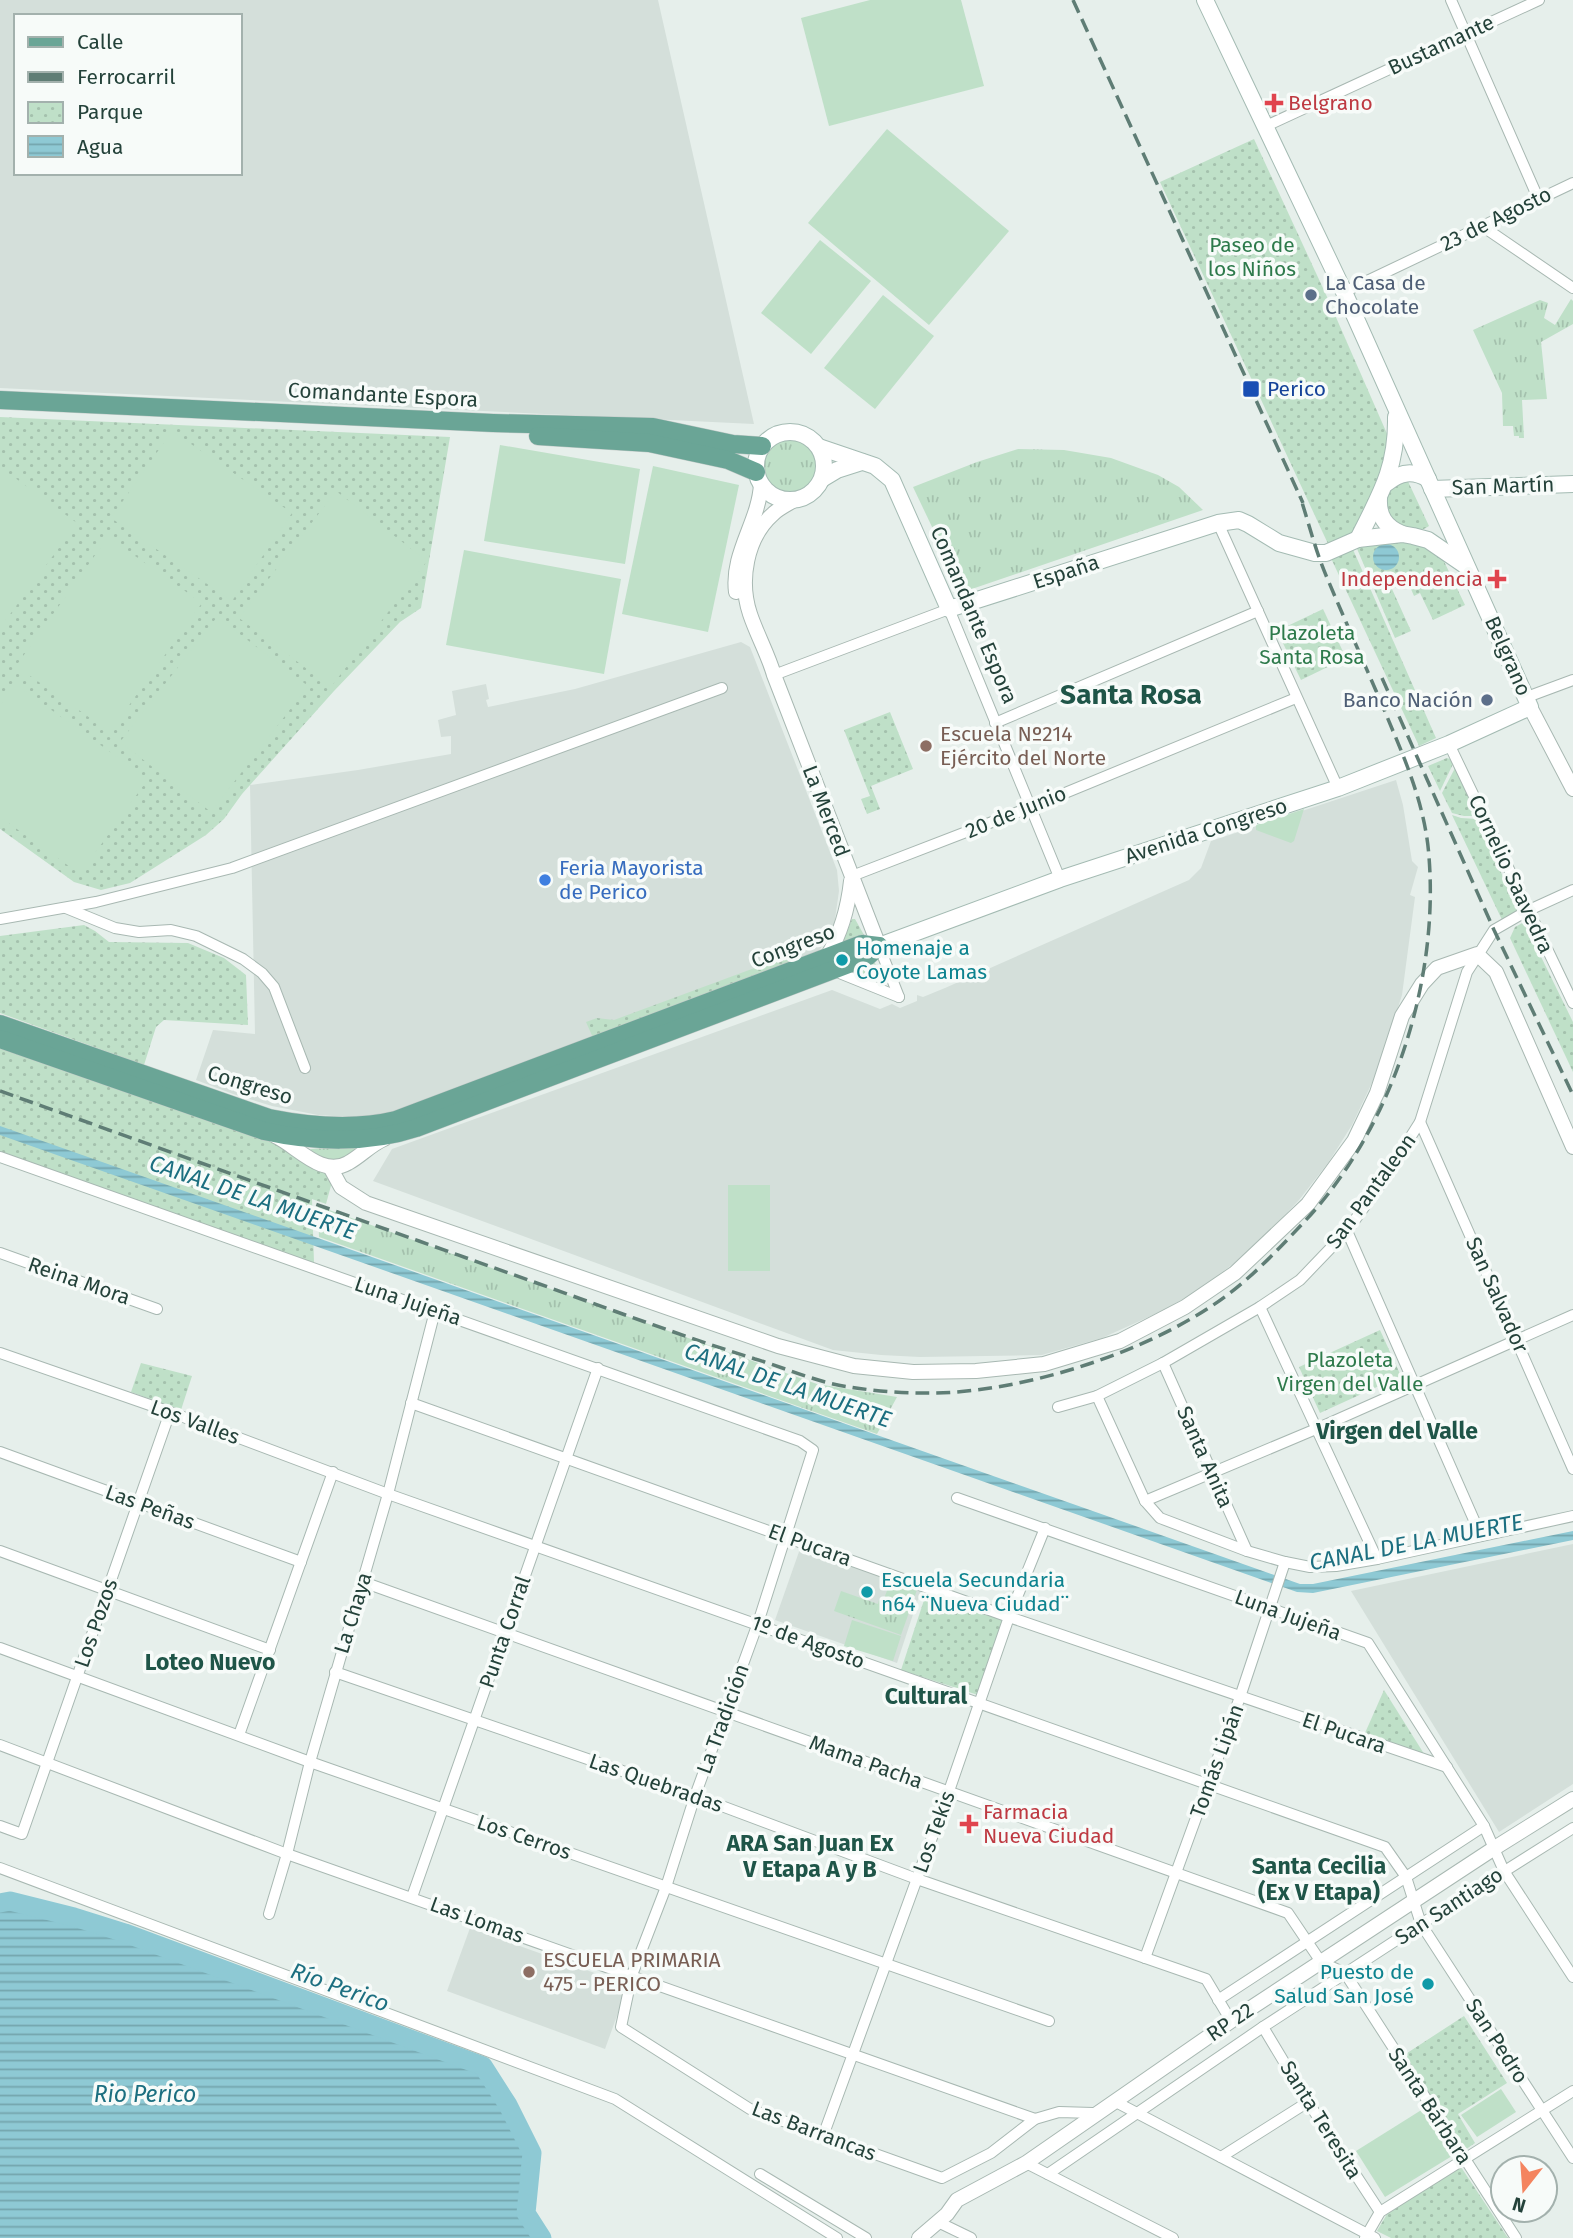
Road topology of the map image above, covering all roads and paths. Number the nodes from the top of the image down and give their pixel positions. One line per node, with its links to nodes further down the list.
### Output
1 (1205, 0): 5 (main road, Belgrano)
2 (1451, 0): 4 (street)
3 (1539, 0): 4 (street, Bustamante)
4 (1466, 34): 5 (street, Bustamante); 7 (street)
5 (1266, 126): 10 (main road, Belgrano)
6 (1573, 183): 7 (street, 23 de Agosto)
7 (1538, 198): 8 (street, 23 de Agosto)
8 (1482, 226): 9 (street); 10 (street, 23 de Agosto)
9 (1573, 288)
10 (1344, 292): 12 (main road, Belgrano)
11 (0, 400): 14 (main road, Comandante Espora)
12 (1395, 407): 19 (main road, Belgrano); 20 (main road, Belgrano)
13 (0, 411): 17 (main road, Comandante Espora)
14 (762, 446): 15 (main road); 17 (main road)
15 (820, 447): 16 (main road, Comandante Espora); 18 (main road)
16 (862, 462): 18 (main road); 29 (main road, Comandante Espora)
17 (759, 478): 23 (main road); 31 (street)
18 (822, 480): 23 (main road)
19 (1387, 483): 20 (main road); 22 (main road, Belgrano)
20 (1430, 484): 21 (main road, San Martín); 24 (main road, Belgrano)
21 (1573, 484)
22 (1379, 498): 26 (main road); 27 (main road, Belgrano)
23 (796, 499): 31 (street)
24 (1441, 507): 26 (main road); 28 (main road, Belgrano)
25 (1218, 523): 27 (main road, España); 29 (main road, España); 30 (street)
26 (1407, 535): 27 (main road); 28 (main road)
27 (1358, 539)
28 (1468, 567): 35 (main road, Belgrano)
29 (949, 609): 31 (street, España); 36 (street, Comandante Espora)
30 (1258, 611): 34 (street); 36 (street)
31 (774, 675): 41 (street, La Merced)
32 (1573, 680): 35 (street)
33 (722, 688): 44 (street)
34 (1296, 698): 38 (street); 40 (street, 20 de Junio)
35 (1529, 702): 37 (main road, Avenida Congreso); 39 (street)
36 (995, 723): 40 (street, Comandante Espora)
37 (1449, 744): 38 (main road, Avenida Congreso); 45 (street, Cornelio Saavedra)
38 (1338, 788): 42 (main road, Avenida Congreso)
39 (1573, 789)
40 (1031, 807): 41 (street, 20 de Junio); 42 (street, Comandante Espora)
41 (852, 876): 47 (street, La Merced); 49 (street)
42 (1060, 879): 47 (main road, Avenida Congreso)
43 (1573, 890): 45 (street)
44 (65, 907): 46 (street); 53 (street)
45 (1527, 911): 48 (street, San Pantaleon); 50 (street, Cornelio Saavedra)
46 (0, 919)
47 (878, 946): 49 (main road, Congreso); 49 (street)
48 (1477, 954): 54 (street, San Pantaleon); 57 (street); 59 (street)
49 (829, 964): 51 (main road, Congreso); 56 (main road, Congreso)
50 (1573, 1003)
51 (0, 1024)
52 (0, 1039): 55 (main road, Congreso)
53 (305, 1068)
54 (1420, 1122): 60 (street, San Pantaleon); 66 (street, San Salvador)
55 (264, 1131): 56 (main road, Congreso); 59 (street)
56 (393, 1135): 59 (street)
57 (1573, 1147)
58 (1, 1162): 64 (street, Luna Jujeña)
59 (330, 1167)
60 (1347, 1231): 62 (street, San Pantaleon); 70 (street)
61 (0, 1254): 63 (street, Reina Mora)
62 (1260, 1307): 68 (street, San Pantaleon); 75 (street)
63 (157, 1309)
64 (435, 1311): 69 (street, Luna Jujeña); 72 (street, La Chaya)
65 (1573, 1315): 66 (street)
66 (1517, 1340): 70 (street); 79 (street, San Salvador)
67 (0, 1353): 74 (street, Los Valles)
68 (1163, 1363): 71 (street, San Pantaleon); 81 (street, Santa Anita)
69 (598, 1368): 76 (street, Luna Jujeña); 78 (street, Punta Corral)
70 (1415, 1385): 75 (street); 89 (street)
71 (1097, 1396): 73 (street, San Pantaleon); 84 (street)
72 (411, 1403): 78 (street, El Pucara); 82 (street, La Chaya)
73 (1058, 1408)
74 (170, 1412): 80 (street, Los Valles); 85 (street, Los Pozos)
75 (1316, 1429): 81 (street); 93 (street)
76 (813, 1450): 88 (street, La Tradición)
77 (0, 1452): 85 (street, Las Peñas)
78 (567, 1457): 88 (street, El Pucara); 90 (street, Punta Corral)
79 (1573, 1469)
80 (333, 1472): 82 (street, Los Valles); 94 (street)
81 (1212, 1472): 84 (street); 92 (street, Santa Anita)
82 (388, 1494): 90 (street, 1º de Agosto); 96 (street, La Chaya)
83 (957, 1498): 87 (street, Luna Jujeña)
84 (1145, 1501): 92 (street)
85 (138, 1503): 94 (street, Las Peñas); 97 (street, Los Pozos)
86 (1573, 1516): 89 (street)
87 (1045, 1528): 98 (street, Luna Jujeña); 99 (street, Los Tekis)
88 (787, 1536): 99 (street, El Pucara); 100 (street, La Tradición)
89 (1481, 1536): 93 (street)
90 (535, 1545): 100 (street, 1º de Agosto); 101 (street, Punta Corral)
91 (0, 1551): 97 (street)
92 (1247, 1551): 95 (street)
93 (1377, 1559): 95 (street)
94 (301, 1562): 103 (street)
95 (1283, 1567): 98 (street, Tomás Lipán)
96 (363, 1582): 101 (street, Mama Pacha); 104 (street, La Chaya)
97 (108, 1591): 103 (street); 105 (street, Los Pozos)
98 (1270, 1608): 106 (street, Tomás Lipán); 114 (street, Luna Jujeña)
99 (1009, 1617): 106 (street, El Pucara); 107 (street, Los Tekis)
100 (758, 1623): 107 (street, 1º de Agosto); 108 (street, La Tradición)
101 (506, 1632): 108 (street, Mama Pacha); 109 (street, Punta Corral)
102 (0, 1648): 105 (street, Los Cerros)
103 (270, 1650): 110 (street)
104 (335, 1672): 109 (street, Las Quebradas); 113 (street, La Chaya)
105 (78, 1675): 110 (street, Los Cerros); 112 (street, Los Pozos)
106 (1240, 1698): 114 (street, El Pucara); 115 (street, Tomás Lipán)
107 (980, 1703): 115 (street, 1º de Agosto); 116 (street, Los Tekis)
108 (726, 1712): 116 (street, Mama Pacha); 117 (street, La Tradición)
109 (474, 1721): 117 (street, Las Quebradas); 119 (street, Punta Corral)
110 (239, 1735): 113 (street, Los Cerros)
111 (0, 1745): 112 (street, Las Lomas)
112 (48, 1762): 120 (street, Los Pozos); 124 (street, Las Lomas)
113 (310, 1762): 119 (street, Los Cerros); 124 (street, La Chaya)
114 (1447, 1767): 121 (street, Luna Jujeña)
115 (1208, 1784): 127 (street, Tomás Lipán); 128 (street, 1º de Agosto)
116 (949, 1791): 127 (street, Mama Pacha); 129 (street, Los Tekis)
117 (695, 1796): 129 (street, Las Quebradas); 130 (street, La Tradición)
118 (1573, 1799): 123 (street, RP 22)
119 (443, 1809): 130 (street, Los Cerros); 131 (street, Punta Corral)
120 (0, 1826)
121 (1484, 1826): 123 (street, Luna Jujeña); 128 (street)
122 (1573, 1828): 126 (street, San Santiago)
123 (1493, 1849): 126 (street, Luna Jujeña); 132 (street, RP 22)
124 (287, 1854): 131 (street, Las Lomas); 133 (street, La Chaya)
125 (0, 1868): 165 (street)
126 (1504, 1871): 134 (street, San Santiago); 141 (street, Luna Jujeña)
127 (1176, 1873): 135 (street, Mama Pacha); 136 (street, Tomás Lipán)
128 (1406, 1877): 132 (street, 1º de Agosto); 135 (street)
129 (917, 1879): 136 (street, Las Quebradas); 138 (street, Los Tekis)
130 (666, 1887): 138 (street, Los Cerros); 140 (street, La Tradición)
131 (412, 1897): 140 (street, Las Lomas)
132 (1413, 1900): 134 (street, 1º de Agosto); 137 (street, RP 22)
133 (269, 1914)
134 (1420, 1924): 139 (street, San Santiago); 151 (street, San Pedro)
135 (1307, 1941): 137 (street, Mama Pacha); 142 (street)
136 (1145, 1958): 142 (street, Las Quebradas)
137 (1321, 1962): 139 (street); 144 (street, RP 22)
138 (887, 1964): 143 (street, Los Cerros); 147 (street, Los Tekis)
139 (1345, 1973): 145 (street, San Santiago); 158 (street, Santa Bárbara)
140 (632, 1975): 146 (street, La Tradición); 147 (street, Las Lomas)
141 (1573, 1977)
142 (1218, 2000): 144 (street, Las Quebradas)
143 (1049, 2021)
144 (1231, 2021): 149 (street, RP 22)
145 (1263, 2026): 150 (street, Santa Teresita); 153 (street, San Santiago)
146 (621, 2027): 155 (street, Las Barrancas)
147 (853, 2054): 154 (street, Las Lomas); 155 (street, Los Tekis)
148 (1573, 2091): 151 (street)
149 (1114, 2101): 153 (street); 159 (street, RP 22)
150 (1308, 2102): 156 (street); 162 (street, Santa Teresita)
151 (1542, 2110): 157 (street, San Pedro); 158 (street)
152 (1093, 2113): 154 (street)
153 (1137, 2113): 156 (street); 161 (street, San Santiago)
154 (1035, 2119): 155 (street, Las Barrancas)
155 (824, 2136)
156 (1221, 2157): 164 (street)
157 (1573, 2158)
158 (1464, 2160): 162 (street); 170 (street, Santa Bárbara)
159 (1026, 2163): 161 (street); 163 (street, RP 22)
160 (760, 2174): 166 (street)
161 (1048, 2174): 169 (street)
162 (1380, 2212): 164 (street)
163 (938, 2222): 167 (street); 168 (street)
164 (1369, 2237)
165 (837, 2238)
166 (866, 2238)
167 (919, 2238)
168 (971, 2238)
169 (1173, 2238)
170 (1516, 2238)

